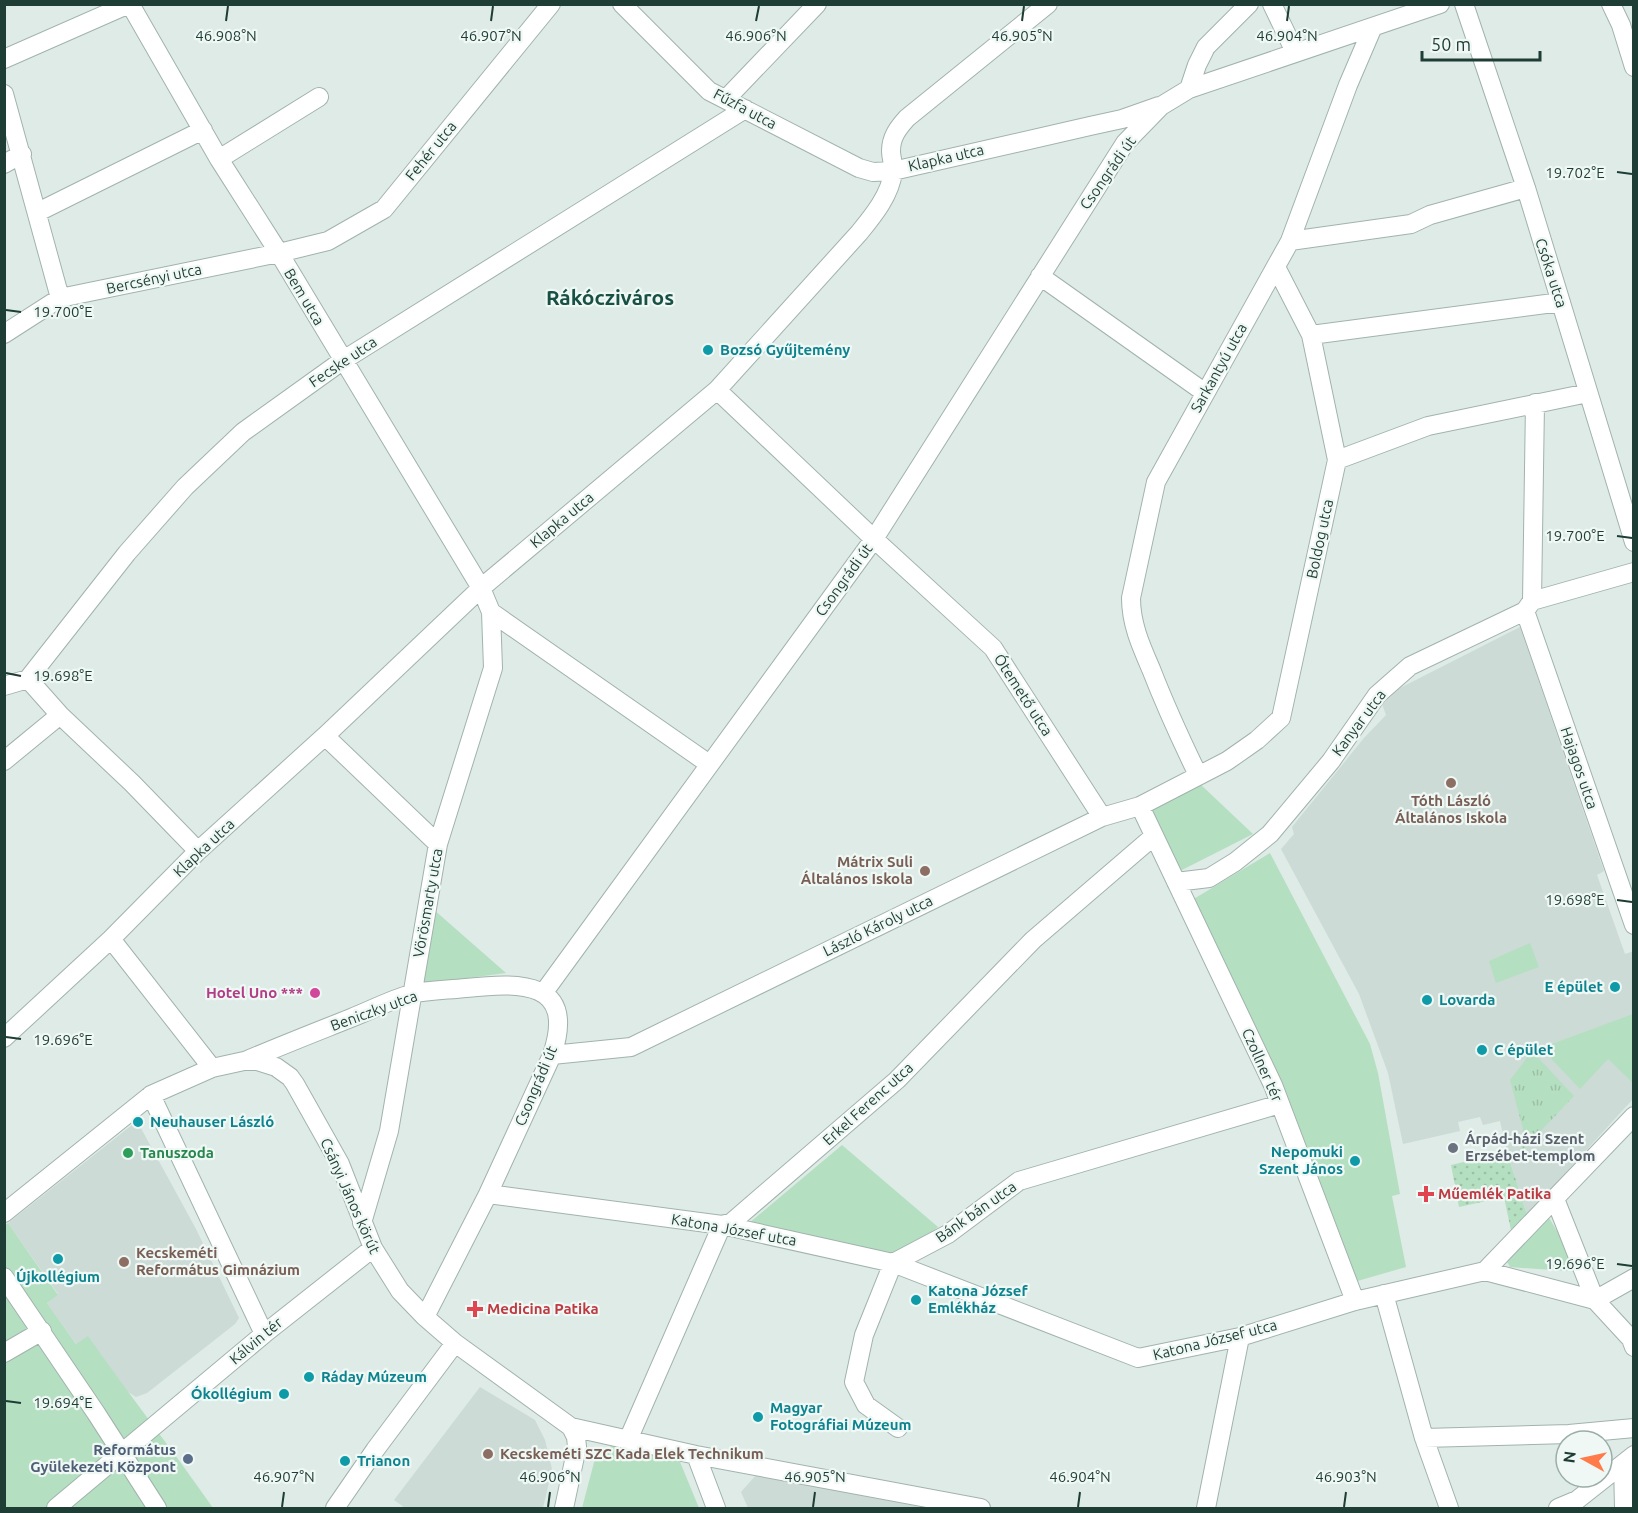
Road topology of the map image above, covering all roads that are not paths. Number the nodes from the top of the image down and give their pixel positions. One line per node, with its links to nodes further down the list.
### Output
1 (129, 4): 13 (street); 22 (street, Bem utca)
2 (551, 4): 31 (street, Fehér utca)
3 (622, 4): 18 (street, Fűzfa utca)
4 (817, 4): 18 (street)
5 (1048, 4): 27 (street)
6 (1249, 4): 15 (street)
7 (1272, 4): 12 (street)
8 (1440, 4): 11 (street, Csongrádi út)
9 (1464, 4): 28 (street, Csóka utca)
10 (1611, 4): 14 (street)
11 (1372, 29): 12 (street, Csongrádi út); 30 (street, Sarkantyú utca)
12 (1295, 52): 15 (street, Csongrádi út)
13 (4, 59)
14 (1634, 67)
15 (1189, 89): 19 (street, Csongrádi út)
16 (4, 94): 24 (street)
17 (319, 97): 25 (street)
18 (726, 99): 20 (street, Fűzfa utca)
19 (1161, 106): 21 (street, Klapka utca); 23 (street, Csongrádi út)
20 (745, 109): 27 (street, Fűzfa utca); 38 (street, Fecske utca)
21 (1090, 126): 23 (street); 27 (street, Klapka utca)
22 (203, 130): 25 (street, Bem utca); 29 (street)
23 (1125, 143): 33 (street, Csongrádi út)
24 (22, 154): 26 (street); 29 (street)
25 (219, 159): 31 (street, Bem utca)
26 (4, 164)
27 (893, 171): 39 (street, Klapka utca)
28 (1526, 188): 30 (street); 35 (street, Csóka utca)
29 (38, 212): 34 (street)
30 (1290, 241): 32 (street, Sarkantyú utca)
31 (279, 253): 34 (street, Bercsényi utca); 38 (street, Bem utca)
32 (1276, 267): 37 (street, Boldog utca); 40 (street, Sarkantyú utca)
33 (1040, 276): 40 (street); 44 (street, Csongrádi út)
34 (60, 298): 36 (street, Bercsényi utca)
35 (1561, 302): 37 (street); 41 (street, Csóka utca)
36 (4, 334)
37 (1311, 335): 43 (street, Boldog utca)
38 (342, 361): 47 (street, Bem utca); 50 (street, Fecske utca)
39 (717, 390): 44 (street, Ótemető utca); 47 (street, Klapka utca)
40 (1204, 392): 56 (street, Sarkantyú utca)
41 (1588, 393): 42 (street); 45 (street, Csóka utca)
42 (1534, 403): 43 (street); 48 (street, Hajagos utca)
43 (1337, 460): 56 (street, Boldog utca)
44 (874, 539): 55 (street, Csongrádi út); 58 (street, Ótemető utca)
45 (1634, 542)
46 (1634, 572): 48 (street, Kanyar utca)
47 (481, 588): 49 (street, Vörösmarty utca); 53 (street, Klapka utca)
48 (1529, 606): 62 (street, Kanyar utca); 63 (street, Hajagos utca)
49 (491, 612): 55 (street); 60 (street, Vörösmarty utca)
50 (28, 680): 51 (street); 52 (street)
51 (4, 686)
52 (60, 715): 54 (street); 61 (street)
53 (325, 736): 60 (street); 61 (street, Klapka utca)
54 (4, 761)
55 (709, 764): 65 (street, Csongrádi út)
56 (1198, 775): 57 (street, László Károly utca)
57 (1140, 806): 58 (street, László Károly utca); 59 (street)
58 (1102, 817): 68 (street, László Károly utca)
59 (1154, 836): 62 (street, Czollner tér); 78 (street, Erkel Ferenc utca)
60 (438, 844): 66 (street, Vörösmarty utca)
61 (198, 851): 64 (street, Klapka utca)
62 (1176, 882): 72 (street, Czollner tér)
63 (1634, 925)
64 (111, 939): 67 (street, Klapka utca); 70 (street)
65 (544, 992): 66 (street, Beniczky utca); 68 (street, Csongrádi út)
66 (412, 994): 69 (street, Beniczky utca); 77 (street, Vörösmarty utca)
67 (4, 1038)
68 (552, 1055): 74 (street, Csongrádi út)
69 (244, 1061): 70 (street, Csányi János körút); 77 (street, Csányi János körút)
70 (212, 1068): 71 (street, Csányi János körút)
71 (151, 1095): 76 (street, Csányi János körút); 89 (street)
72 (1280, 1104): 80 (street, Bánk bán utca); 85 (street, Czollner tér)
73 (1634, 1116): 75 (street)
74 (488, 1194): 78 (street, Katona József utca); 87 (street, Csongrádi út)
75 (1555, 1199): 81 (street); 86 (street)
76 (4, 1213)
77 (362, 1223): 79 (street, Csányi János körút)
78 (722, 1225): 80 (street, Katona József utca); 98 (street)
79 (373, 1248): 87 (street, Csányi János körút); 89 (street, Kálvin tér)
80 (893, 1263): 90 (street, Katona József utca); 95 (street)
81 (1485, 1271): 84 (street, Katona József utca); 86 (street, Katona József utca)
82 (4, 1277): 88 (street)
83 (1634, 1278): 86 (street)
84 (1384, 1294): 85 (street, Katona József utca); 97 (street)
85 (1355, 1300): 90 (street, Katona József utca)
86 (1595, 1300): 92 (street)
87 (425, 1317): 91 (street, Csányi János körút)
88 (42, 1331): 93 (street); 99 (street)
89 (264, 1334): 99 (street, Kálvin tér)
90 (1240, 1337): 108 (street)
91 (454, 1342): 94 (street, Csányi János körút); 104 (street)
92 (1633, 1342)
93 (4, 1353)
94 (571, 1427): 98 (street); 105 (street)
95 (898, 1428)
96 (1634, 1428): 97 (street)
97 (1424, 1438): 109 (street)
98 (628, 1440): 100 (street)
99 (123, 1454): 102 (street, Kálvin tér); 103 (street)
100 (696, 1455): 106 (street); 107 (street)
101 (1628, 1460): 110 (street); 111 (street)
102 (56, 1509)
103 (158, 1509)
104 (335, 1509)
105 (564, 1509)
106 (716, 1509)
107 (981, 1509)
108 (1206, 1509)
109 (1449, 1509)
110 (1558, 1509)
111 (1624, 1509)

